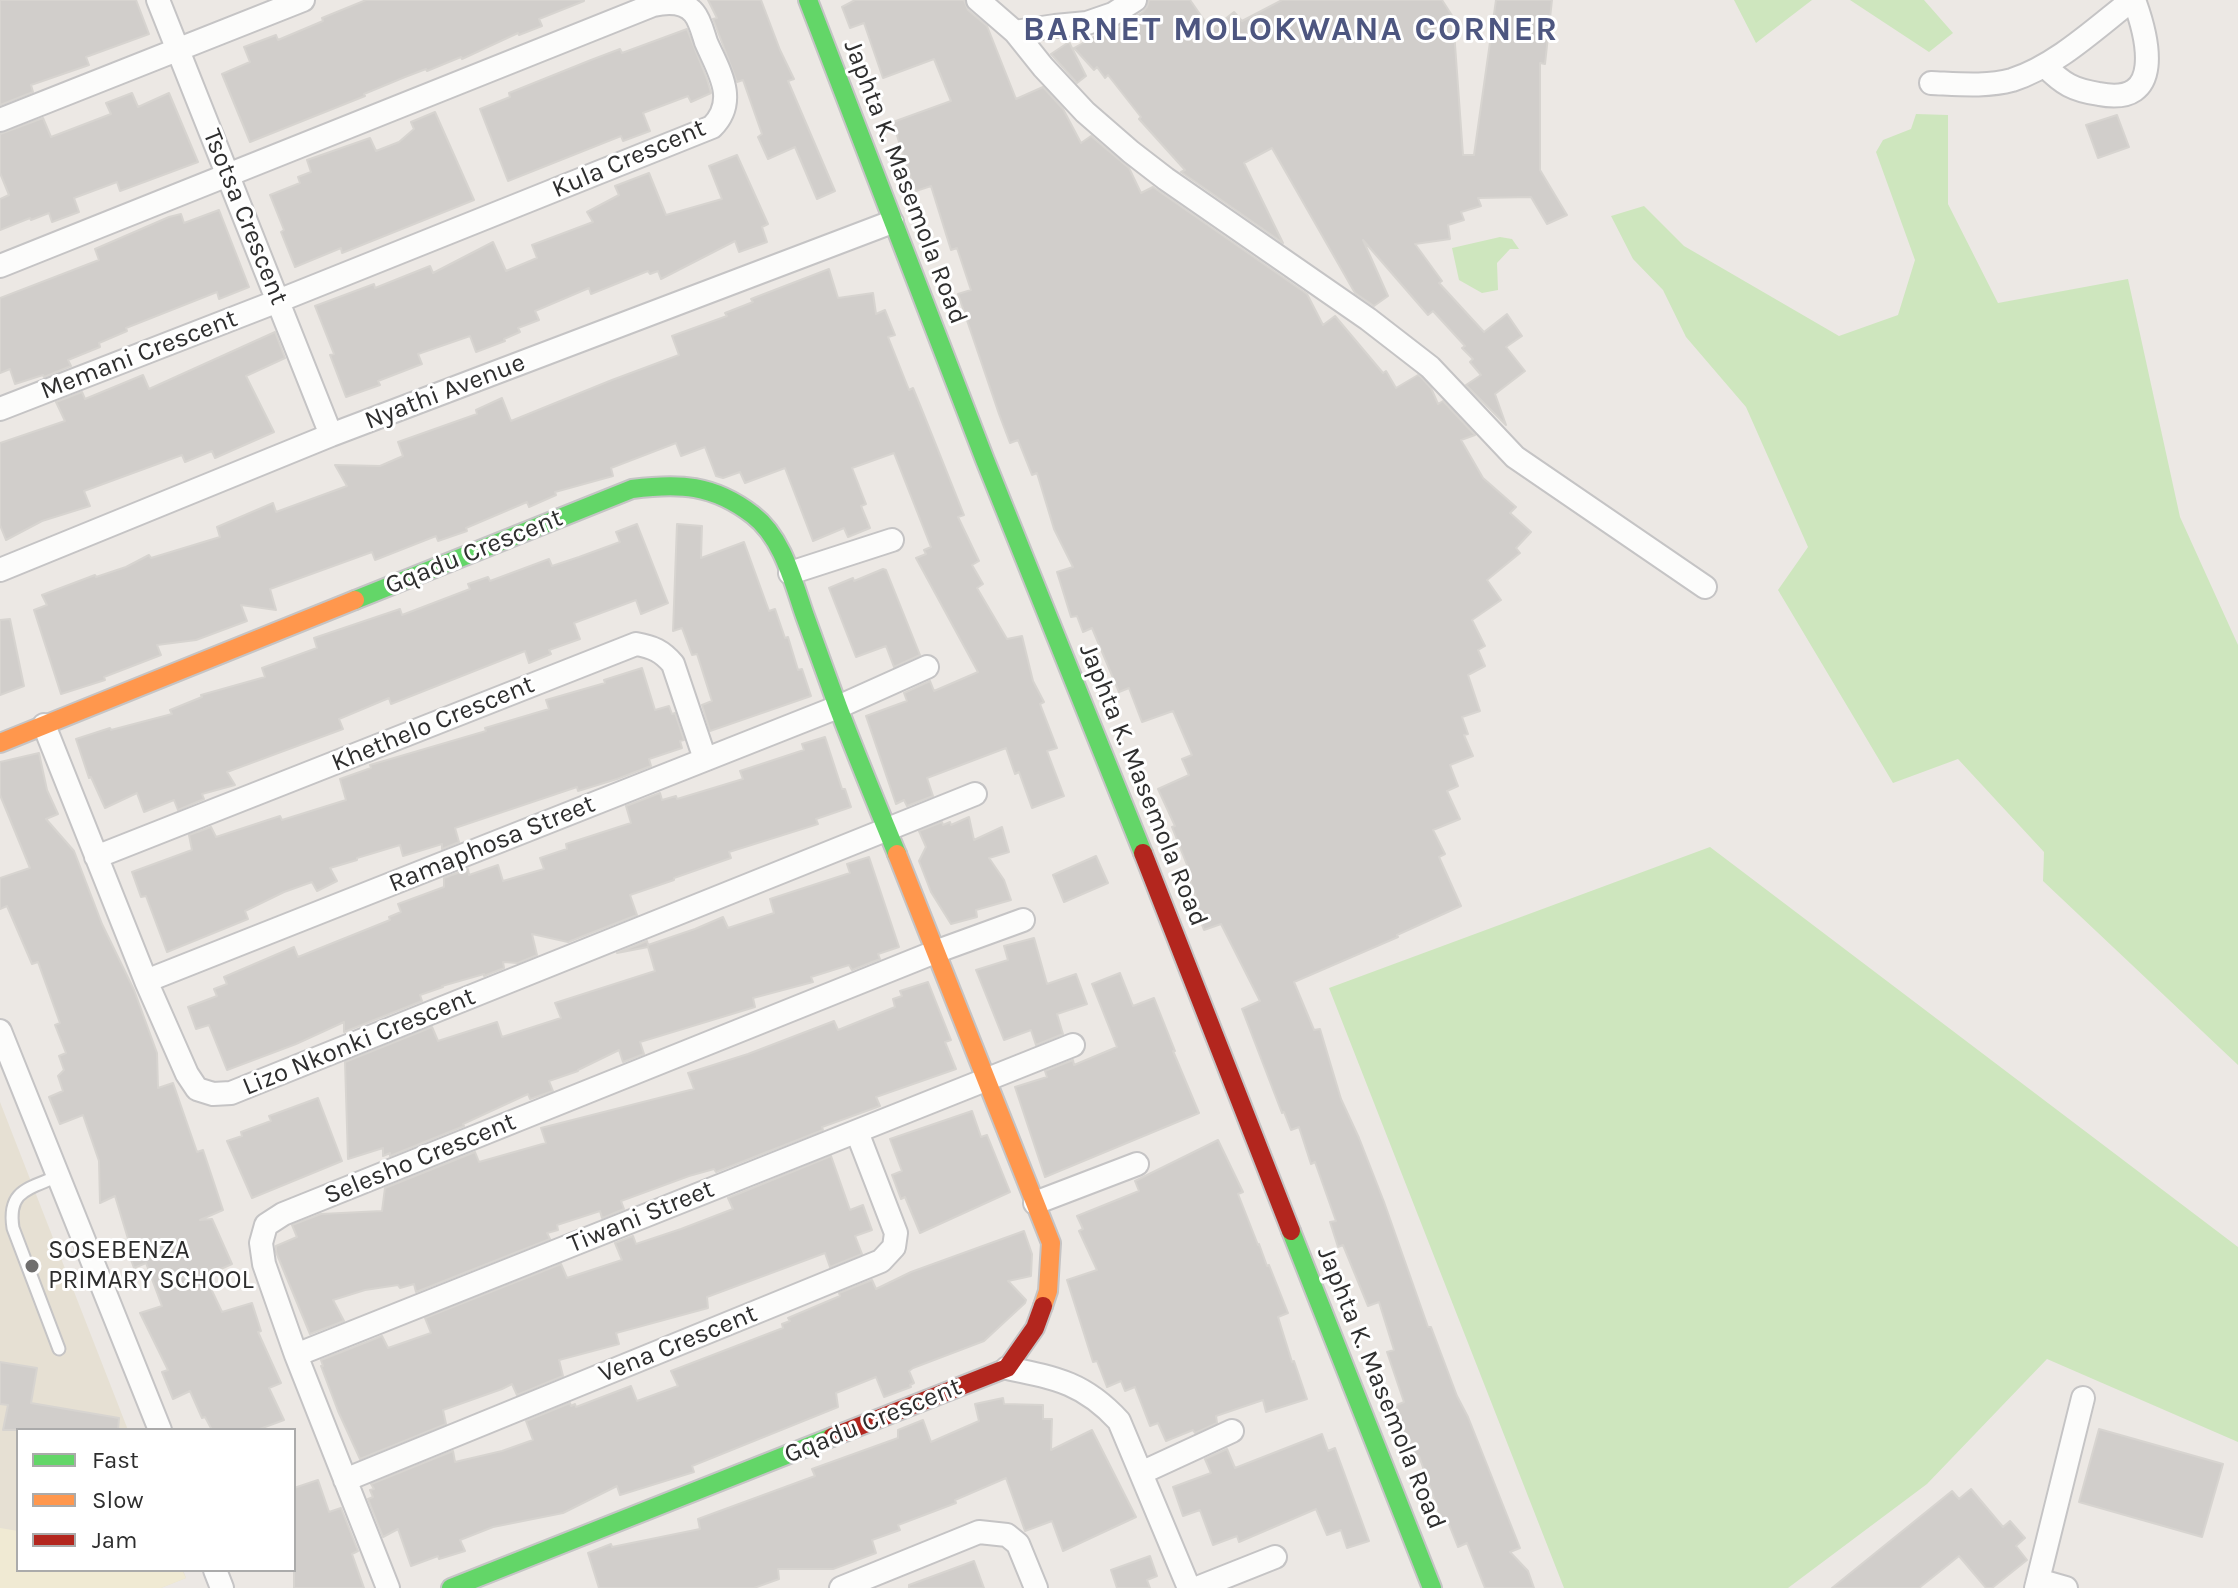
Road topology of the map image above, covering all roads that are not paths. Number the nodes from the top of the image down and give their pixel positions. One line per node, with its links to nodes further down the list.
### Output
1 (158, 0): 8 (street, Tsotsa Crescent)
2 (303, 0): 8 (street)
3 (808, 0): 13 (street, Japhta K. Masemola Road)
4 (978, 0): 7 (street)
5 (1135, 0): 7 (street)
6 (2133, 0): 9 (street); 9 (street)
7 (1015, 32): 21 (street)
8 (179, 51): 11 (street); 12 (street, Tsotsa Crescent)
9 (2045, 66): 10 (street)
10 (1931, 83)
11 (0, 120)
12 (229, 176): 14 (street); 15 (street, Tsotsa Crescent); 15 (street, Kula Crescent)
13 (892, 222): 17 (street, Nyathi Avenue); 57 (street, Japhta K. Masemola Road)
14 (0, 266)
15 (278, 301): 16 (street, Memani Crescent); 17 (street, Tsotsa Crescent)
16 (0, 409)
17 (331, 435): 19 (street, Nyathi Avenue)
18 (892, 540): 20 (street)
19 (0, 570)
20 (790, 573): 23 (street, Gqadu Crescent); 24 (street, Gqadu Crescent)
21 (1705, 587)
22 (927, 667): 23 (street)
23 (838, 707): 26 (street, Ramaphosa Street); 28 (street, Gqadu Crescent)
24 (44, 725): 25 (street, Gqadu Crescent); 29 (street, Lizo Nkonki Crescent)
25 (0, 743)
26 (705, 759): 29 (street, Khethelo Crescent); 32 (street, Ramaphosa Street)
27 (975, 794): 28 (street)
28 (886, 830): 31 (street, Gqadu Crescent); 32 (street, Lizo Nkonki Crescent)
29 (96, 857): 32 (street, Lizo Nkonki Crescent)
30 (1023, 920): 31 (street)
31 (935, 952): 35 (street, Gqadu Crescent); 42 (street, Selesho Crescent)
32 (146, 981)
33 (0, 1031): 38 (street)
34 (1073, 1045): 35 (street)
35 (986, 1081): 36 (street, Tiwani Street); 39 (street, Gqadu Crescent)
36 (857, 1132): 42 (street, Tiwani Street); 48 (street, Vena Crescent)
37 (1137, 1164): 39 (street)
38 (58, 1176): 40 (lane); 45 (street)
39 (1035, 1203): 43 (street, Gqadu Crescent)
40 (5, 1213): 41 (lane)
41 (59, 1349)
42 (296, 1355): 48 (street, Selesho Crescent)
43 (1007, 1368): 47 (street); 52 (street, Gqadu Crescent)
44 (2083, 1398): 50 (street)
45 (159, 1428)
46 (1232, 1431): 47 (street)
47 (1141, 1473): 55 (street)
48 (345, 1480): 51 (street, Selesho Crescent)
49 (1275, 1557): 56 (street)
50 (2037, 1584): 58 (street)
51 (388, 1588)
52 (451, 1588)
53 (841, 1588): 54 (street)
54 (1036, 1588)
55 (1189, 1588)
56 (1197, 1588)
57 (1432, 1588)
58 (2066, 1588)

